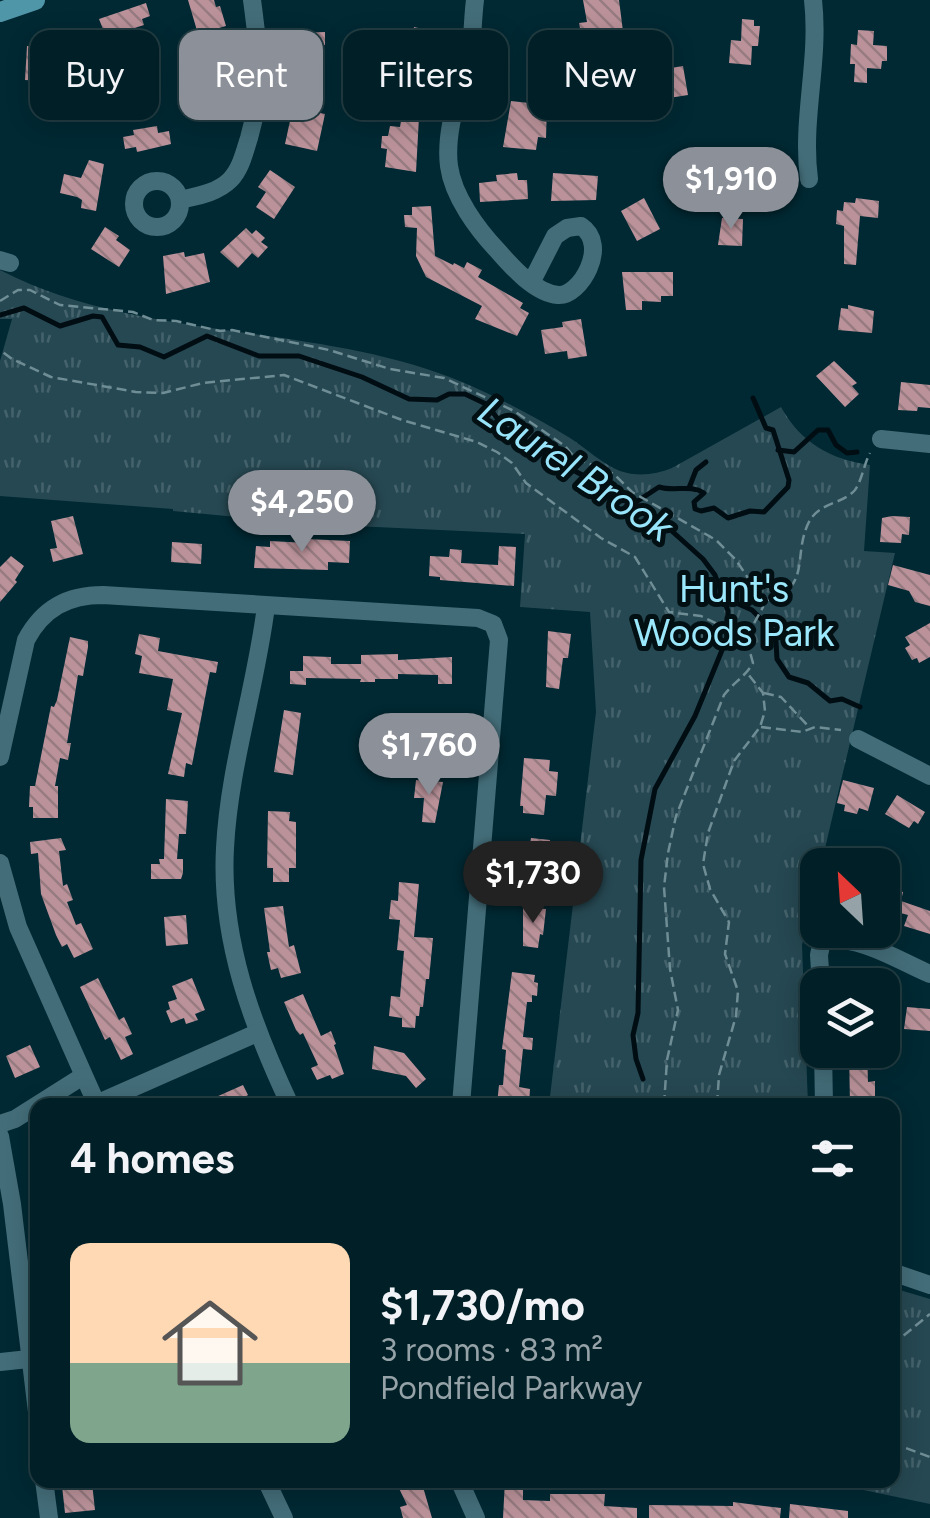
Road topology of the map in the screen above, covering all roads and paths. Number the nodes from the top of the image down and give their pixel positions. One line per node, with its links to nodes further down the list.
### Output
1 (35, 0): 5 (street)
2 (252, 0): 7 (street)
3 (474, 0): 8 (street)
4 (813, 0): 6 (street)
5 (0, 12)
6 (809, 179)
7 (180, 200)
8 (531, 283)
9 (0, 301): 13 (path)
10 (0, 350): 15 (path)
11 (881, 439): 12 (street); 13 (path)
12 (930, 444)
13 (763, 602): 15 (path)
14 (266, 606): 21 (street); 26 (street); 33 (street)
15 (746, 638): 16 (path)
16 (748, 673): 17 (path); 34 (path)
17 (763, 693): 18 (path); 19 (path)
18 (760, 728): 19 (path); 35 (path)
19 (809, 728): 20 (path)
20 (858, 738): 22 (street)
21 (0, 757)
22 (930, 776)
23 (0, 863): 28 (street)
24 (820, 968): 25 (street)
25 (930, 974)
26 (257, 1032): 31 (street); 32 (street)
27 (823, 1068): 36 (street)
28 (84, 1076): 29 (street); 30 (street)
29 (45, 1098)
30 (94, 1098)
31 (110, 1098)
32 (287, 1098)
33 (462, 1098)
34 (664, 1098)
35 (717, 1098)
36 (824, 1098)
37 (30, 1108): 38 (street)
38 (0, 1124)
39 (0, 1136): 43 (street)
40 (900, 1275): 41 (street)
41 (930, 1285)
42 (930, 1314): 44 (path)
43 (30, 1330)
44 (900, 1339)
45 (30, 1358): 46 (street)
46 (0, 1362)
47 (900, 1446): 48 (path)
48 (930, 1458)
49 (45, 1488): 52 (street)
50 (270, 1488): 53 (street)
51 (463, 1488): 54 (street)
52 (49, 1518)
53 (284, 1518)
54 (476, 1518)

